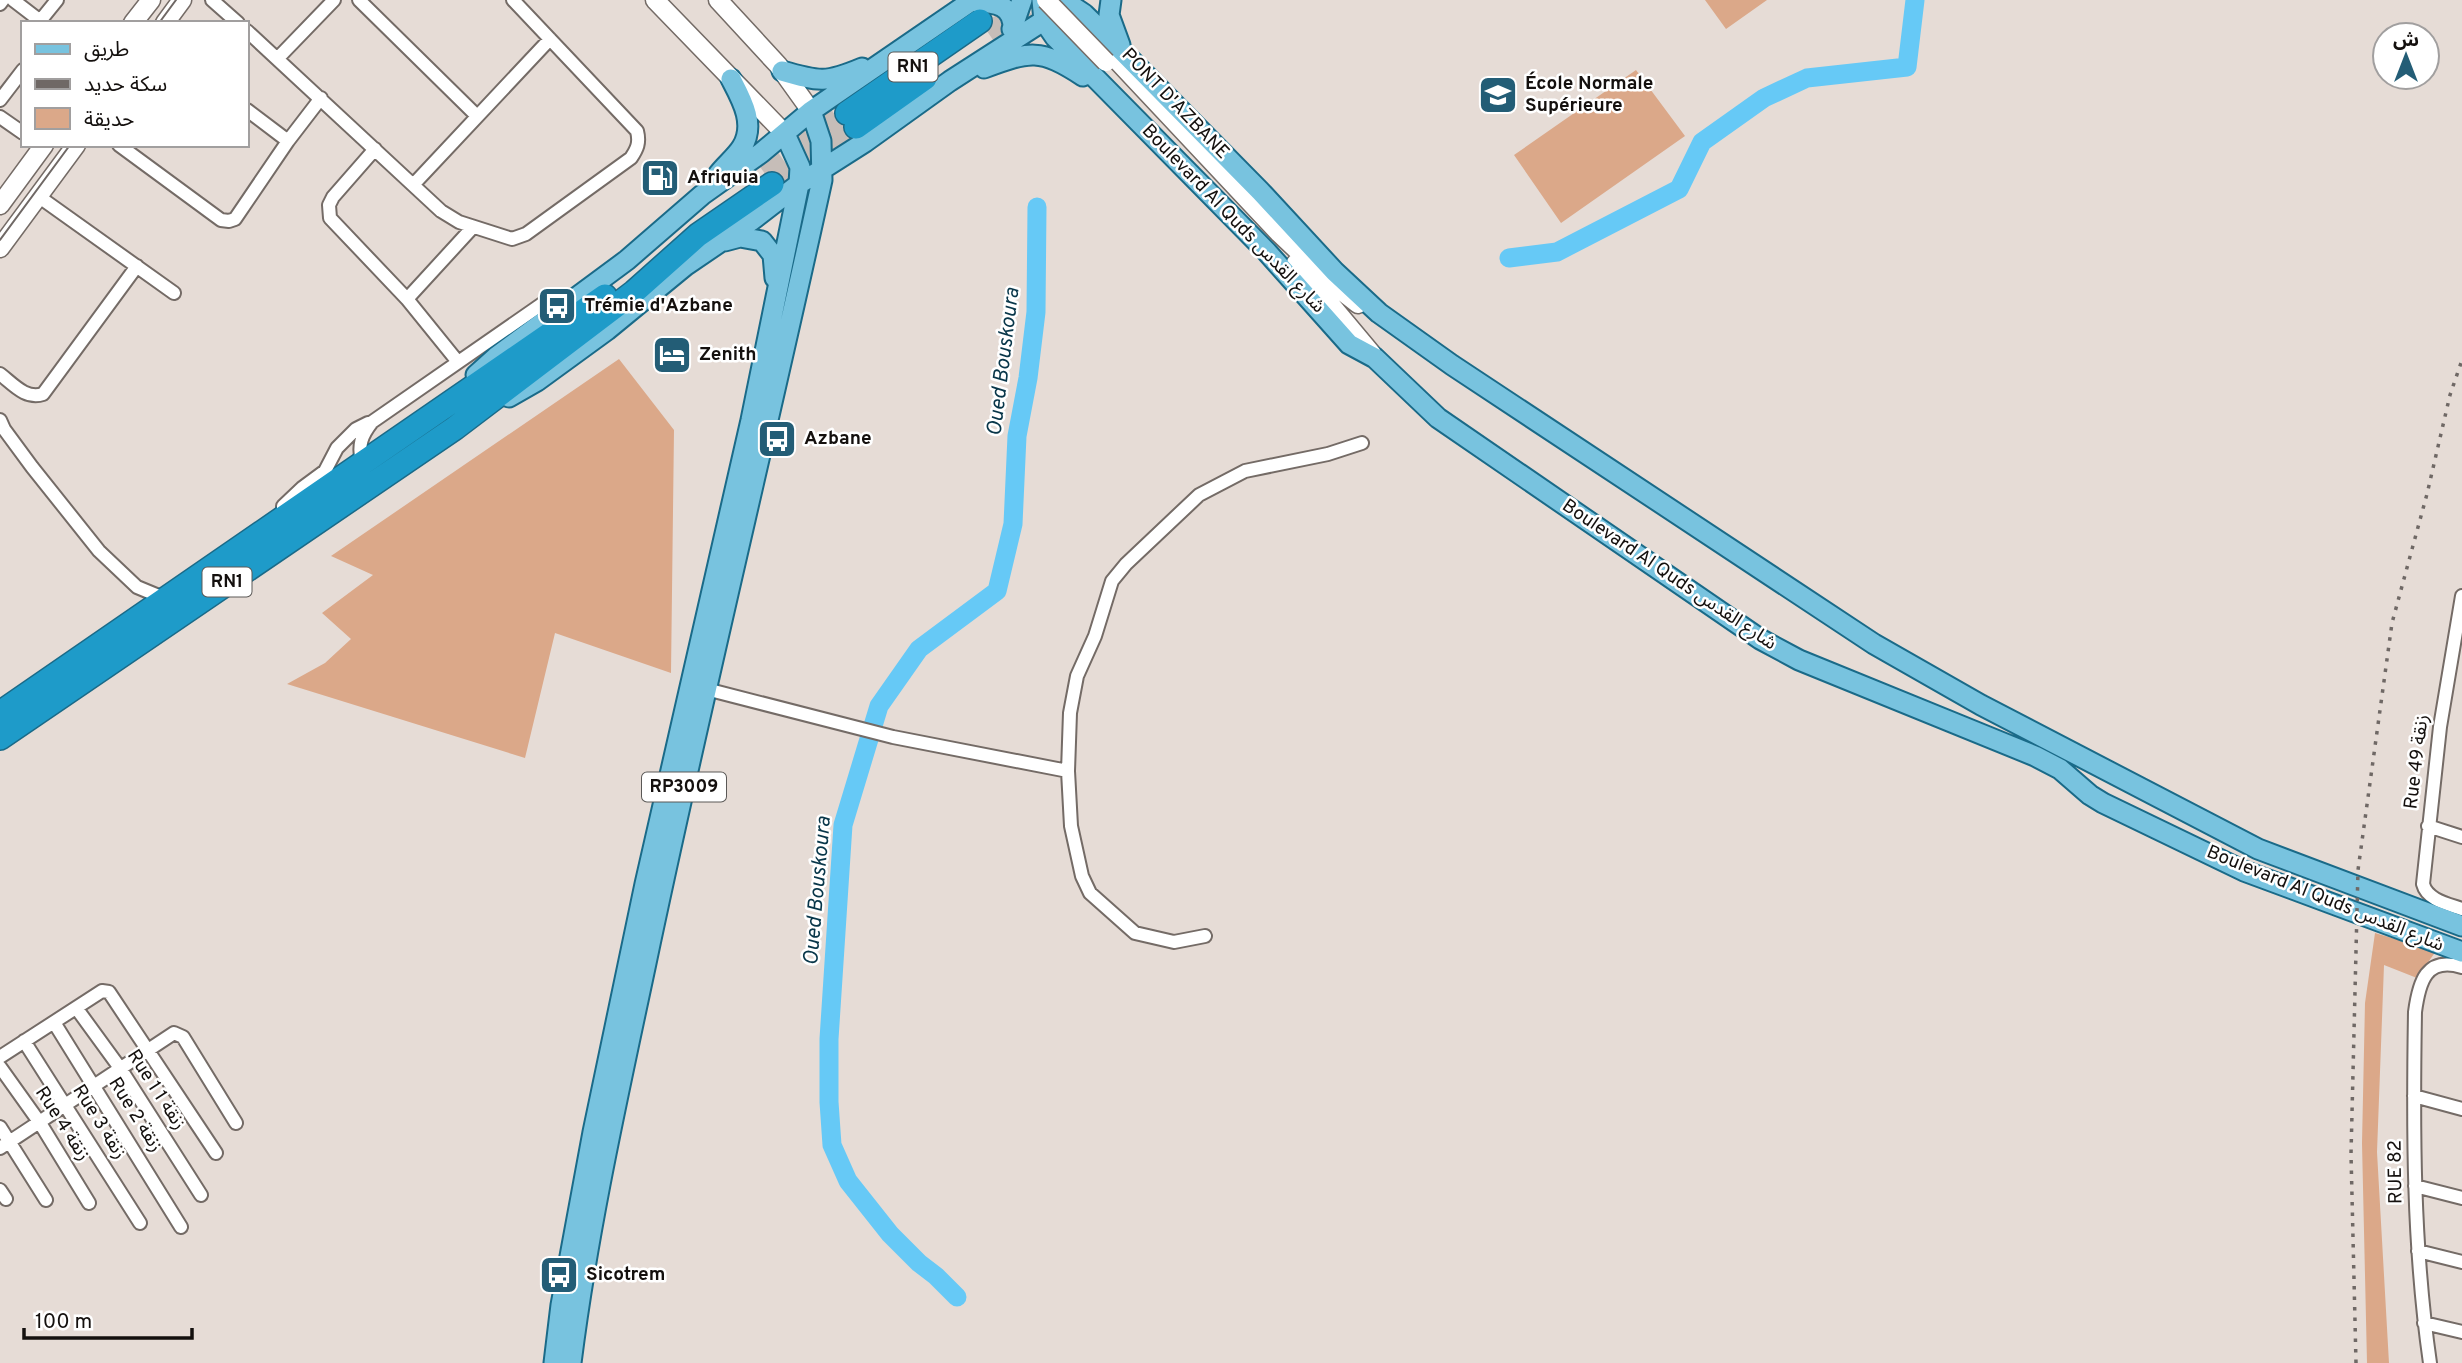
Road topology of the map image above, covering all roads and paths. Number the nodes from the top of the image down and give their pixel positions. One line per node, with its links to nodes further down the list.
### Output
1 (13, 0): 16 (street)
2 (57, 0): 17 (street)
3 (150, 0): 18 (main road)
4 (182, 0): 19 (main road)
5 (212, 0): 20 (street)
6 (334, 0): 27 (street)
7 (359, 0): 36 (street)
8 (513, 0): 24 (street)
9 (655, 0): 30 (main road)
10 (718, 0): 28 (main road)
11 (1022, 0): 22 (main road)
12 (1044, 0): 21 (main road); 26 (main road, PONT D'AZBANE, bridge)
13 (1111, 0): 26 (main road)
14 (1067, 1): 21 (main road); 26 (main road, Boulevard Al Quds شارع القدس)
15 (978, 15): 21 (main road); 22 (main road); 22 (main road); 25 (main road); 31 (main road); 41 (highway, RN1)
16 (40, 21)
17 (42, 21)
18 (135, 21)
19 (166, 21)
20 (236, 21)
21 (1044, 21): 33 (main road, Boulevard Al Quds شارع القدس)
22 (1013, 27)
23 (248, 32): 27 (street)
24 (550, 38): 36 (street); 54 (street)
25 (895, 54): 28 (main road); 39 (main road)
26 (1114, 57): 55 (main road, PONT D'AZBANE); 65 (main road, Boulevard Al Quds شارع القدس)
27 (278, 58): 32 (street)
28 (782, 71): 39 (main road)
29 (21, 73): 34 (street)
30 (731, 79): 40 (main road); 50 (main road)
31 (950, 81): 33 (main road); 41 (main road)
32 (321, 98): 42 (street); 46 (street)
33 (1118, 98): 63 (main road, Boulevard Al Quds شارع القدس)
34 (0, 100)
35 (248, 111): 42 (street)
36 (477, 116): 49 (street)
37 (0, 117): 38 (street)
38 (21, 132)
39 (815, 133): 40 (main road); 40 (main road); 41 (main road); 48 (main road)
40 (785, 134): 47 (main road); 48 (main road)
41 (851, 136): 48 (main road); 53 (main road)
42 (288, 141): 45 (street)
43 (41, 147): 52 (main road)
44 (75, 147): 51 (main road)
45 (122, 147)
46 (375, 149): 49 (street); 60 (street)
47 (765, 169): 48 (main road); 50 (main road); 67 (highway, RN1); 70 (highway, RN1)
48 (808, 174): 53 (main road); 56 (main road); 62 (main road, RP3009)
49 (413, 185): 54 (street)
50 (704, 194): 61 (main road)
51 (38, 196): 57 (main road); 58 (street)
52 (0, 205)
53 (814, 215): 76 (main road, RP3009)
54 (473, 227): 60 (street)
55 (1276, 235): 63 (main road); 65 (main road)
56 (720, 243): 62 (main road); 70 (main road)
57 (0, 248)
58 (137, 266): 59 (street); 66 (street)
59 (174, 293)
60 (407, 299): 64 (street)
61 (573, 300): 64 (street); 67 (main road)
62 (774, 303): 114 (main road, RP3009)
63 (1375, 358): 85 (main road, Boulevard Al Quds شارع القدس)
64 (458, 362): 69 (street)
65 (1452, 365): 83 (main road, Boulevard Al Quds شارع القدس)
66 (0, 374)
67 (439, 409): 72 (highway, RN1)
68 (0, 420): 75 (street)
69 (372, 422): 72 (street); 73 (street)
70 (455, 428): 78 (highway, RN1)
71 (1362, 443): 79 (street)
72 (362, 463): 73 (highway, RN1)
73 (281, 519): 75 (highway, RN1)
74 (2462, 596): 80 (street, Rue 49 زنقة)
75 (166, 599): 77 (highway, RN1)
76 (706, 689): 79 (street); 114 (main road, RP3009)
77 (0, 713)
78 (0, 738)
79 (1068, 771): 84 (street)
80 (2428, 826): 81 (street); 82 (street, Rue 49 زنقة)
81 (2462, 837)
82 (2462, 909)
83 (2462, 926)
84 (1205, 936)
85 (2462, 953)
86 (2462, 967): 95 (street, RUE 82)
87 (77, 1009): 88 (street); 90 (street); 93 (street, Rue 1 زنقة 1)
88 (55, 1024): 89 (street); 94 (street, Rue 2 زنقة)
89 (24, 1041): 91 (street); 96 (street, Rue 3 زنقة)
90 (147, 1051): 93 (street); 99 (street); 102 (street)
91 (0, 1057)
92 (0, 1067): 98 (street, Rue 4 زنقة)
93 (120, 1068): 94 (street); 104 (street, Rue 1 زنقة 1)
94 (94, 1086): 96 (street); 109 (street, Rue 2 زنقة)
95 (2414, 1096): 97 (street); 103 (street, RUE 82)
96 (66, 1105): 98 (street); 108 (street, Rue 3 زنقة)
97 (2462, 1109)
98 (40, 1123): 101 (street); 107 (street, Rue 4 زنقة)
99 (236, 1123)
100 (0, 1127): 101 (street)
101 (5, 1145): 106 (street)
102 (216, 1153)
103 (2415, 1186): 105 (street); 110 (street, RUE 82)
104 (201, 1195)
105 (2462, 1198)
106 (46, 1200)
107 (89, 1203)
108 (139, 1223)
109 (181, 1227)
110 (2418, 1251): 111 (street); 112 (street, RUE 82)
111 (2462, 1262)
112 (2424, 1323): 113 (street); 115 (street, RUE 82)
113 (2462, 1332)
114 (565, 1362)
115 (2430, 1363)

